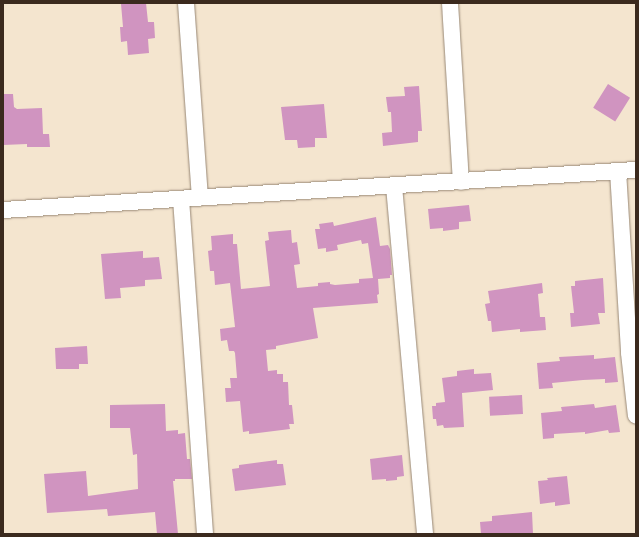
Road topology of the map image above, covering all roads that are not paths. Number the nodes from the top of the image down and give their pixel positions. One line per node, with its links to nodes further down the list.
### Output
1 (186, 3): 7 (street)
2 (450, 3): 5 (street)
3 (636, 170): 4 (street)
4 (618, 171): 5 (street); 10 (street)
5 (461, 182): 6 (street)
6 (394, 186): 7 (street); 12 (street)
7 (200, 197): 8 (street)
8 (181, 198): 9 (street); 11 (street)
9 (3, 210)
10 (636, 416)
11 (205, 534)
12 (424, 534)

